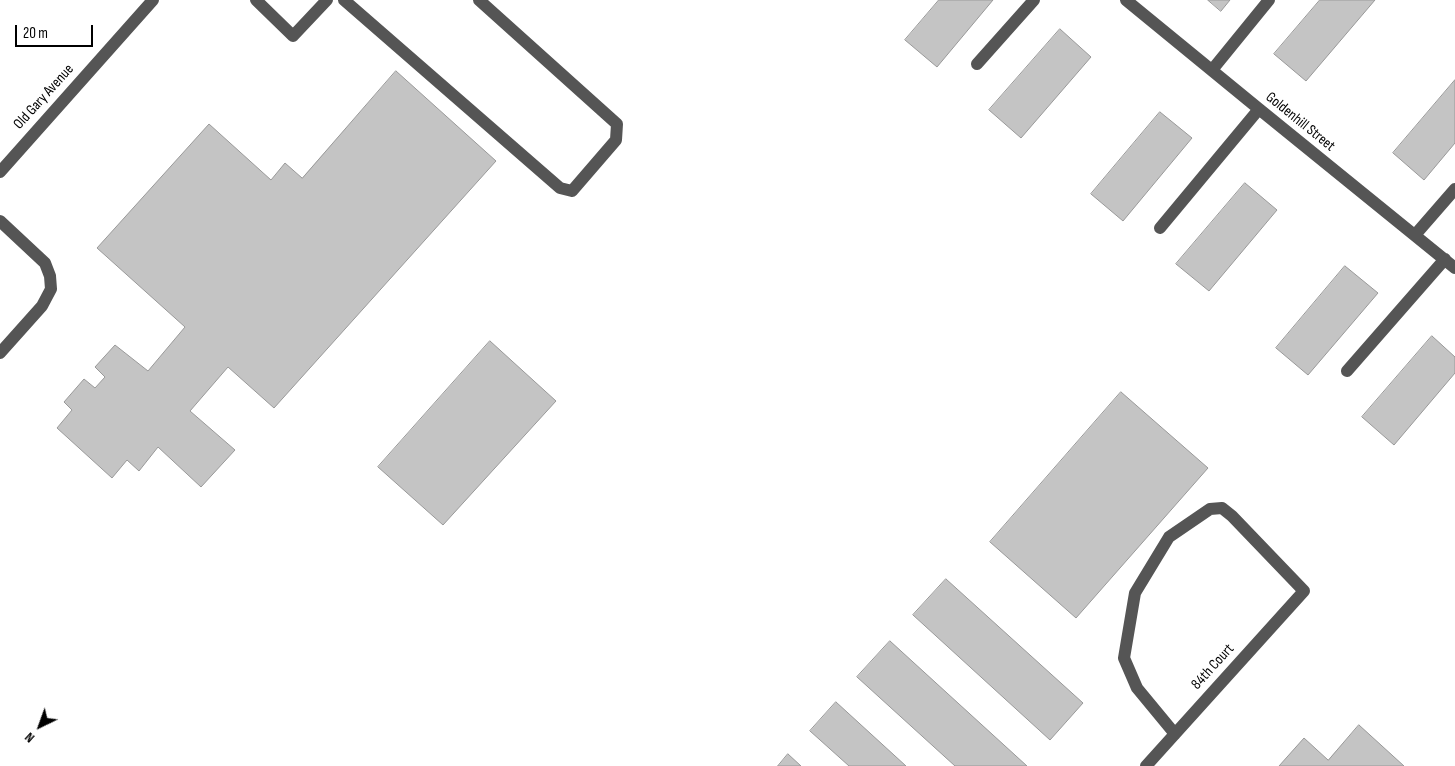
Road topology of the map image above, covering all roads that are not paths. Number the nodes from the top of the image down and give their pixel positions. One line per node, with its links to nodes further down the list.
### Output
1 (153, 0): 12 (street, Old Gary Avenue)
2 (256, 0): 3 (street)
3 (327, 0)
4 (344, 0): 5 (street)
5 (479, 0)
6 (1034, 0): 9 (street)
7 (1126, 0): 10 (street, Goldenhill Street)
8 (1269, 0): 10 (street)
9 (977, 64)
10 (1212, 70): 11 (street, Goldenhill Street)
11 (1259, 109): 15 (street); 16 (street, Goldenhill Street)
12 (0, 172)
13 (1455, 189): 16 (street)
14 (0, 222): 18 (street)
15 (1160, 228)
16 (1415, 235): 17 (street, Goldenhill Street)
17 (1450, 264): 19 (street)
18 (0, 353)
19 (1348, 371)
20 (1175, 734): 20 (street, 84th Court); 21 (street, 84th Court)
21 (1146, 766)

